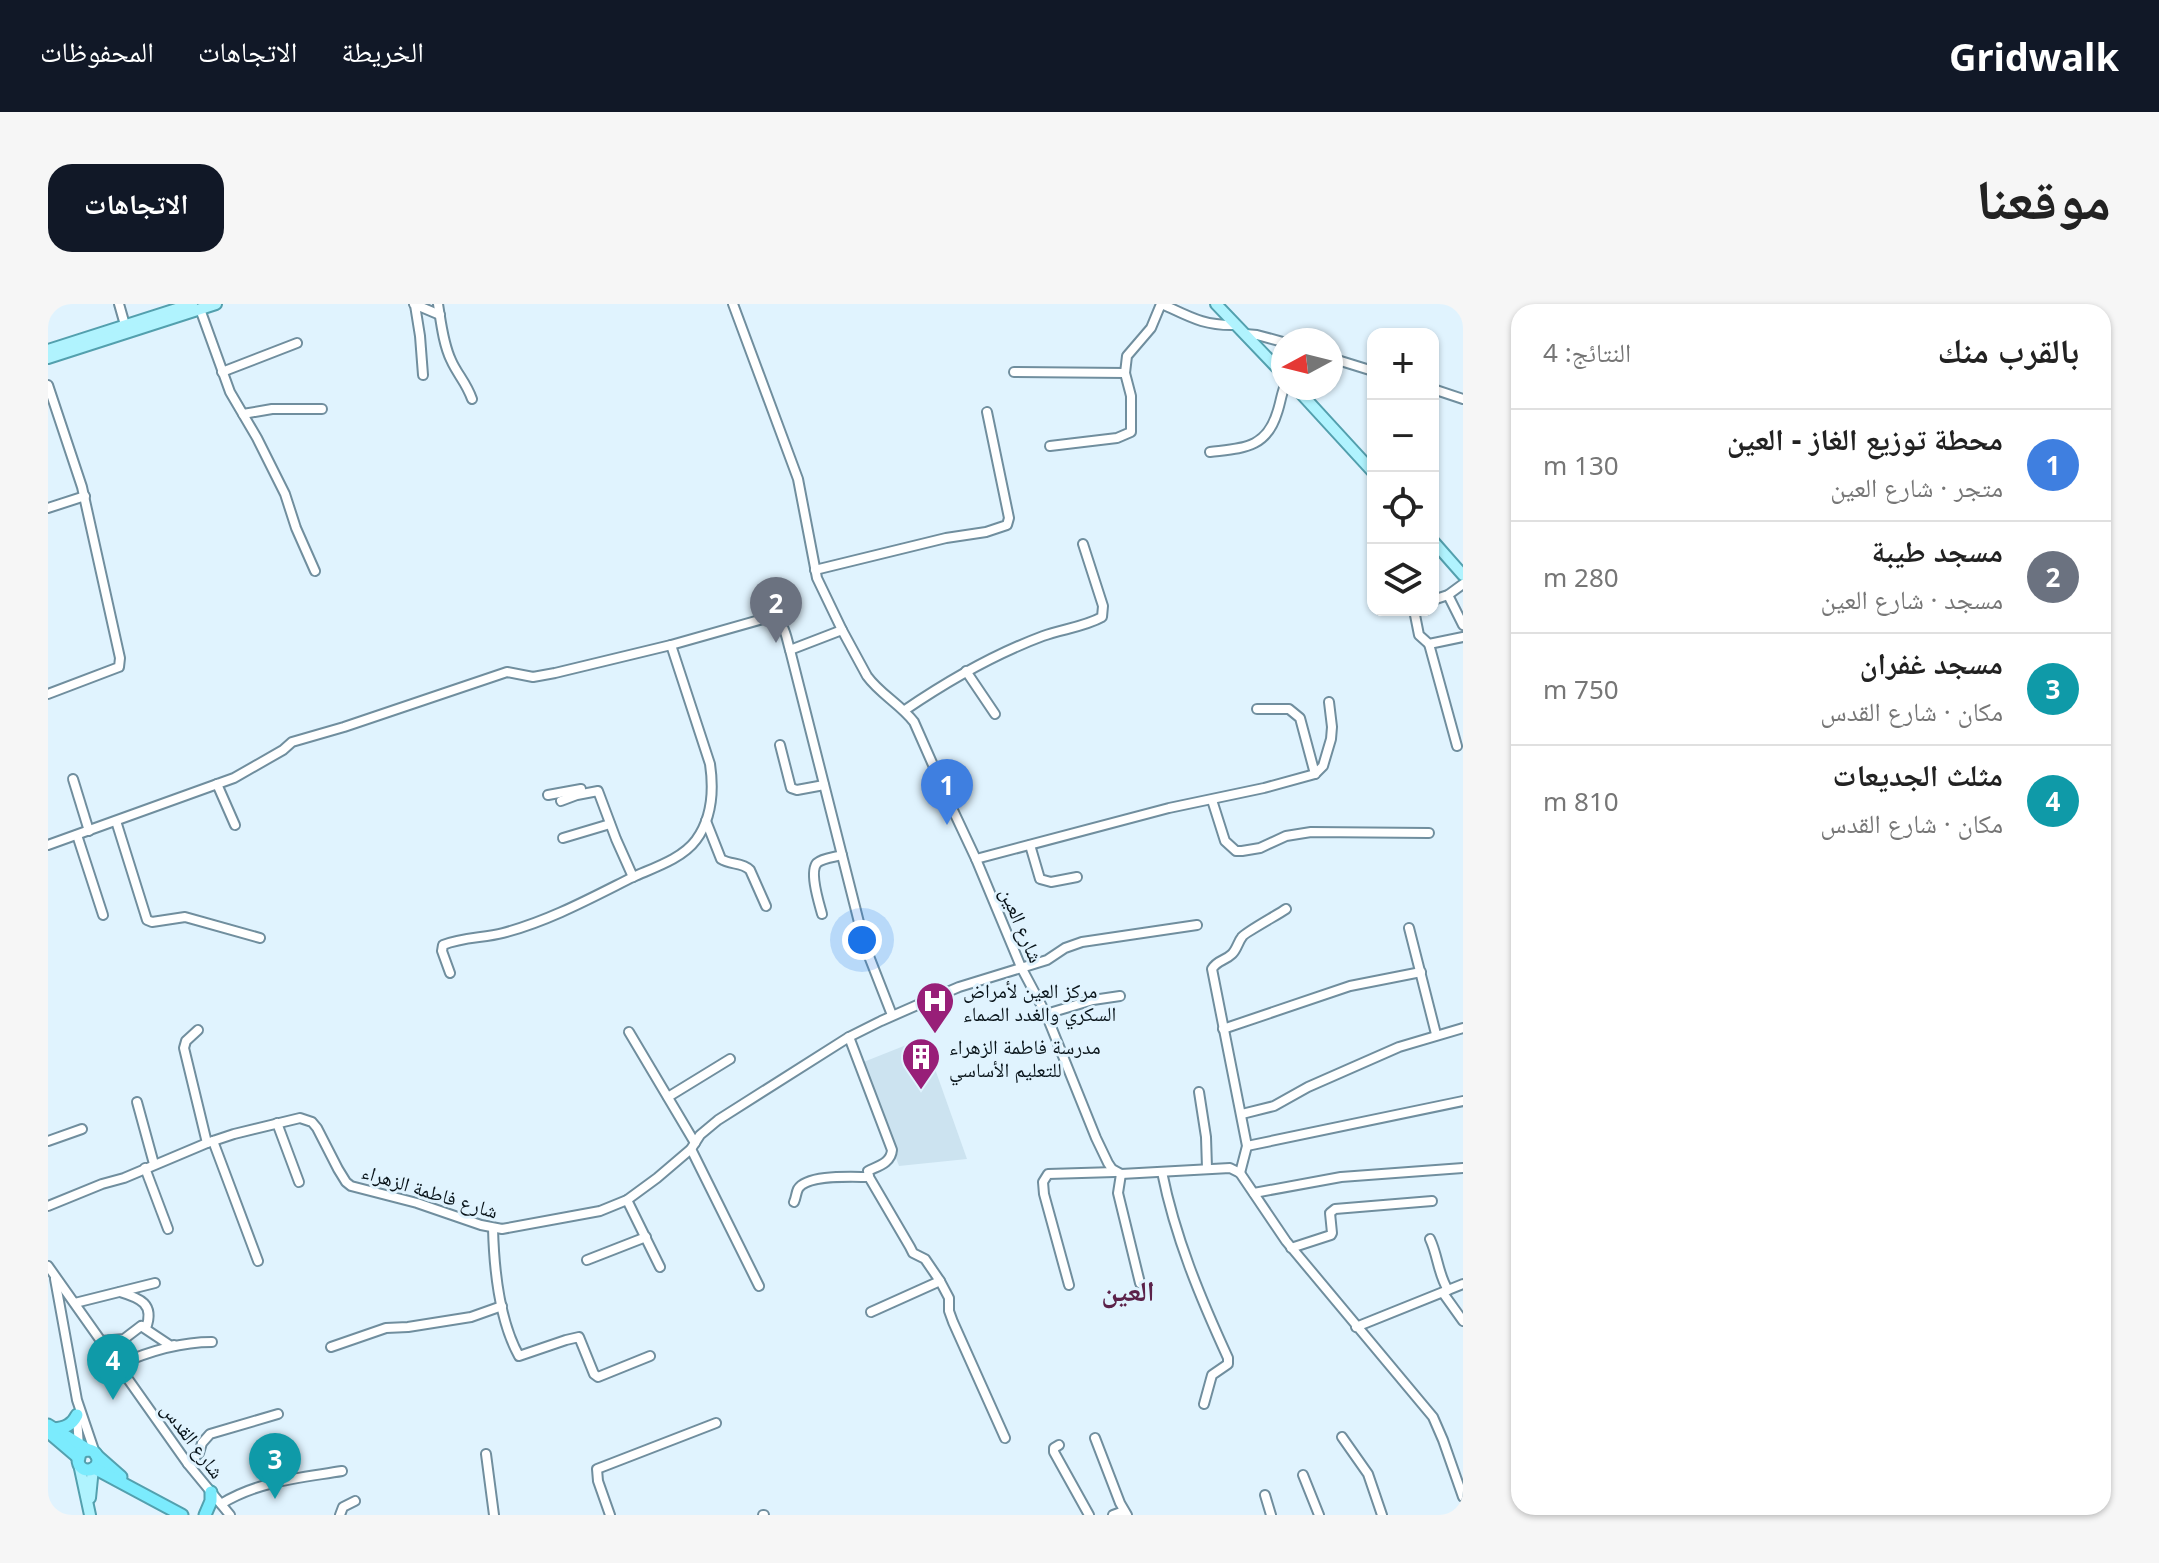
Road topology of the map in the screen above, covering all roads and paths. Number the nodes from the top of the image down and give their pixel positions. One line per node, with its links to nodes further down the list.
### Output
1 (119, 304): 10 (street)
2 (216, 304): 8 (main road)
3 (414, 304): 9 (street); 23 (street)
4 (438, 304): 9 (street)
5 (733, 304): 40 (street, شارع العين)
6 (1161, 304): 11 (street); 22 (street)
7 (1216, 304): 11 (main road)
8 (196, 306): 10 (main road); 16 (main road); 20 (street)
9 (440, 315): 26 (street)
10 (125, 325): 15 (main road)
11 (1236, 325): 12 (main road)
12 (1245, 334): 13 (street); 17 (main road)
13 (1271, 339)
14 (297, 343): 20 (street)
15 (48, 350)
16 (48, 358)
17 (1271, 361)
18 (1343, 362): 19 (street)
19 (1367, 369)
20 (222, 372): 32 (street)
21 (1014, 372): 22 (street)
22 (1125, 373): 33 (street)
23 (423, 375)
24 (48, 385): 36 (street)
25 (1439, 391): 27 (street)
26 (472, 399)
27 (1463, 399)
28 (1280, 400): 34 (street)
29 (1307, 400): 35 (main road)
30 (322, 409): 32 (street)
31 (987, 412): 40 (street)
32 (243, 414): 41 (street)
33 (1050, 446)
34 (1210, 452)
35 (1367, 465)
36 (85, 496): 37 (street); 54 (street)
37 (48, 508)
38 (1083, 544): 53 (street)
39 (1436, 544): 42 (main road)
40 (815, 570): 48 (street, شارع العين)
41 (315, 571)
42 (1463, 575)
43 (1463, 584): 44 (street)
44 (1448, 595): 45 (street); 47 (street)
45 (1439, 598)
46 (1415, 616): 50 (street)
47 (1463, 625)
48 (842, 630): 52 (street); 57 (street, شارع العين)
49 (1463, 637): 50 (street)
50 (1429, 644): 60 (street)
51 (671, 645): 52 (street); 63 (street); 70 (street)
52 (790, 650): 64 (street)
53 (966, 671): 57 (street); 58 (street)
54 (48, 694)
55 (1329, 702): 61 (street)
56 (1257, 709): 61 (street)
57 (905, 710): 80 (street, شارع العين)
58 (995, 714)
59 (780, 745): 64 (street)
60 (1457, 746)
61 (1315, 774): 67 (street)
62 (73, 779): 73 (street)
63 (217, 784): 69 (street); 72 (street)
64 (824, 785): 79 (street)
65 (598, 791): 66 (street); 68 (street); 71 (street)
66 (548, 795)
67 (1212, 800): 74 (street); 78 (street)
68 (561, 801)
69 (116, 821): 73 (street); 89 (street)
70 (706, 821): 81 (street); 83 (street)
71 (610, 824): 76 (street); 81 (street)
72 (235, 825)
73 (89, 831): 75 (street)
74 (1429, 833)
75 (77, 835): 77 (street); 86 (street)
76 (563, 838)
77 (48, 845)
78 (1030, 845): 80 (street); 82 (street)
79 (842, 855): 85 (street); 95 (street)
80 (976, 859): 90 (street, شارع العين)
81 (633, 877): 92 (street)
82 (1077, 877)
83 (766, 906)
84 (1286, 909): 97 (street)
85 (822, 914)
86 (103, 915)
87 (1197, 925): 90 (street, شارع فاطمة الزهراء)
88 (1409, 928): 91 (street)
89 (260, 938)
90 (1021, 967): 94 (street, شارع العين); 95 (street, شارع فاطمة الزهراء)
91 (1421, 972): 97 (street); 100 (street)
92 (450, 973)
93 (1120, 996): 94 (street)
94 (1046, 1014): 118 (street, شارع العين)
95 (892, 1015): 101 (street, شارع فاطمة الزهراء)
96 (1463, 1028): 100 (street)
97 (1223, 1029): 107 (street)
98 (198, 1030): 111 (street)
99 (629, 1032): 104 (street)
100 (1436, 1034): 107 (street)
101 (849, 1037): 112 (street, شارع فاطمة الزهراء); 120 (street)
102 (730, 1059): 104 (street)
103 (1199, 1092): 115 (street)
104 (668, 1097): 112 (street)
105 (1463, 1101): 113 (street)
106 (137, 1102): 114 (street)
107 (1242, 1114): 113 (street)
108 (277, 1123): 111 (street, شارع فاطمة الزهراء); 121 (street); 127 (street, شارع فاطمة الزهراء)
109 (82, 1129): 110 (street)
110 (48, 1141)
111 (210, 1142): 114 (street, شارع فاطمة الزهراء); 133 (street)
112 (693, 1146): 123 (street, شارع فاطمة الزهراء); 142 (street)
113 (1247, 1146): 119 (street)
114 (150, 1166): 126 (street, شارع فاطمة الزهراء); 128 (street)
115 (1207, 1168): 117 (street); 119 (street)
116 (1463, 1168): 122 (street)
117 (1162, 1172): 118 (street); 158 (street)
118 (1118, 1173): 139 (street); 141 (street)
119 (1240, 1173): 122 (street)
120 (869, 1177): 125 (street); 137 (street)
121 (299, 1182)
122 (1254, 1193): 131 (street)
123 (627, 1200): 127 (street, شارع فاطمة الزهراء); 129 (street)
124 (1432, 1201): 131 (street)
125 (794, 1202)
126 (48, 1206)
127 (493, 1228): 146 (street)
128 (168, 1229)
129 (646, 1237): 132 (street); 135 (street)
130 (1430, 1239): 144 (street)
131 (1291, 1248): 150 (street)
132 (587, 1260)
133 (258, 1261)
134 (48, 1266): 136 (street, شارع القدس)
135 (660, 1267)
136 (54, 1274): 145 (street, شارع القدس); 157 (street)
137 (940, 1281): 147 (street); 164 (street)
138 (155, 1283): 143 (street)
139 (1140, 1283)
140 (1463, 1284): 144 (street)
141 (1069, 1285)
142 (759, 1286)
143 (119, 1292): 145 (street); 149 (street)
144 (1446, 1292): 148 (street); 150 (street)
145 (75, 1303): 151 (street, شارع القدس)
146 (502, 1306): 154 (street); 155 (street)
147 (871, 1312)
148 (1463, 1321)
149 (141, 1326): 151 (street); 153 (street)
150 (1356, 1327): 174 (street)
151 (101, 1341): 156 (street, شارع القدس)
152 (212, 1342): 153 (street)
153 (187, 1343): 156 (street)
154 (331, 1347)
155 (650, 1356)
156 (118, 1365): 169 (street, شارع القدس)
157 (77, 1400): 160 (street); 168 (street)
158 (1204, 1404)
159 (278, 1414): 169 (street)
160 (77, 1415): 162 (highway); 168 (street)
161 (716, 1423): 184 (street)
162 (50, 1429): 168 (highway)
163 (1342, 1437): 189 (street)
164 (1005, 1438)
165 (1095, 1438): 178 (street)
166 (1059, 1445): 185 (street)
167 (486, 1454): 183 (street)
168 (87, 1457): 177 (main road); 179 (highway)
169 (188, 1464): 172 (street, شارع القدس)
170 (342, 1471): 176 (street)
171 (1303, 1475): 188 (street)
172 (211, 1492): 176 (street, شارع القدس); 180 (highway)
173 (1265, 1495): 187 (street)
174 (1463, 1497)
175 (355, 1501): 182 (street)
176 (221, 1504): 181 (street, شارع القدس)
177 (90, 1512)
178 (1126, 1513): 186 (street)
179 (182, 1515)
180 (205, 1515)
181 (230, 1515)
182 (340, 1515)
183 (494, 1515)
184 (610, 1515)
185 (1089, 1515)
186 (1113, 1515)
187 (1271, 1515)
188 (1319, 1515)
189 (1382, 1515)

